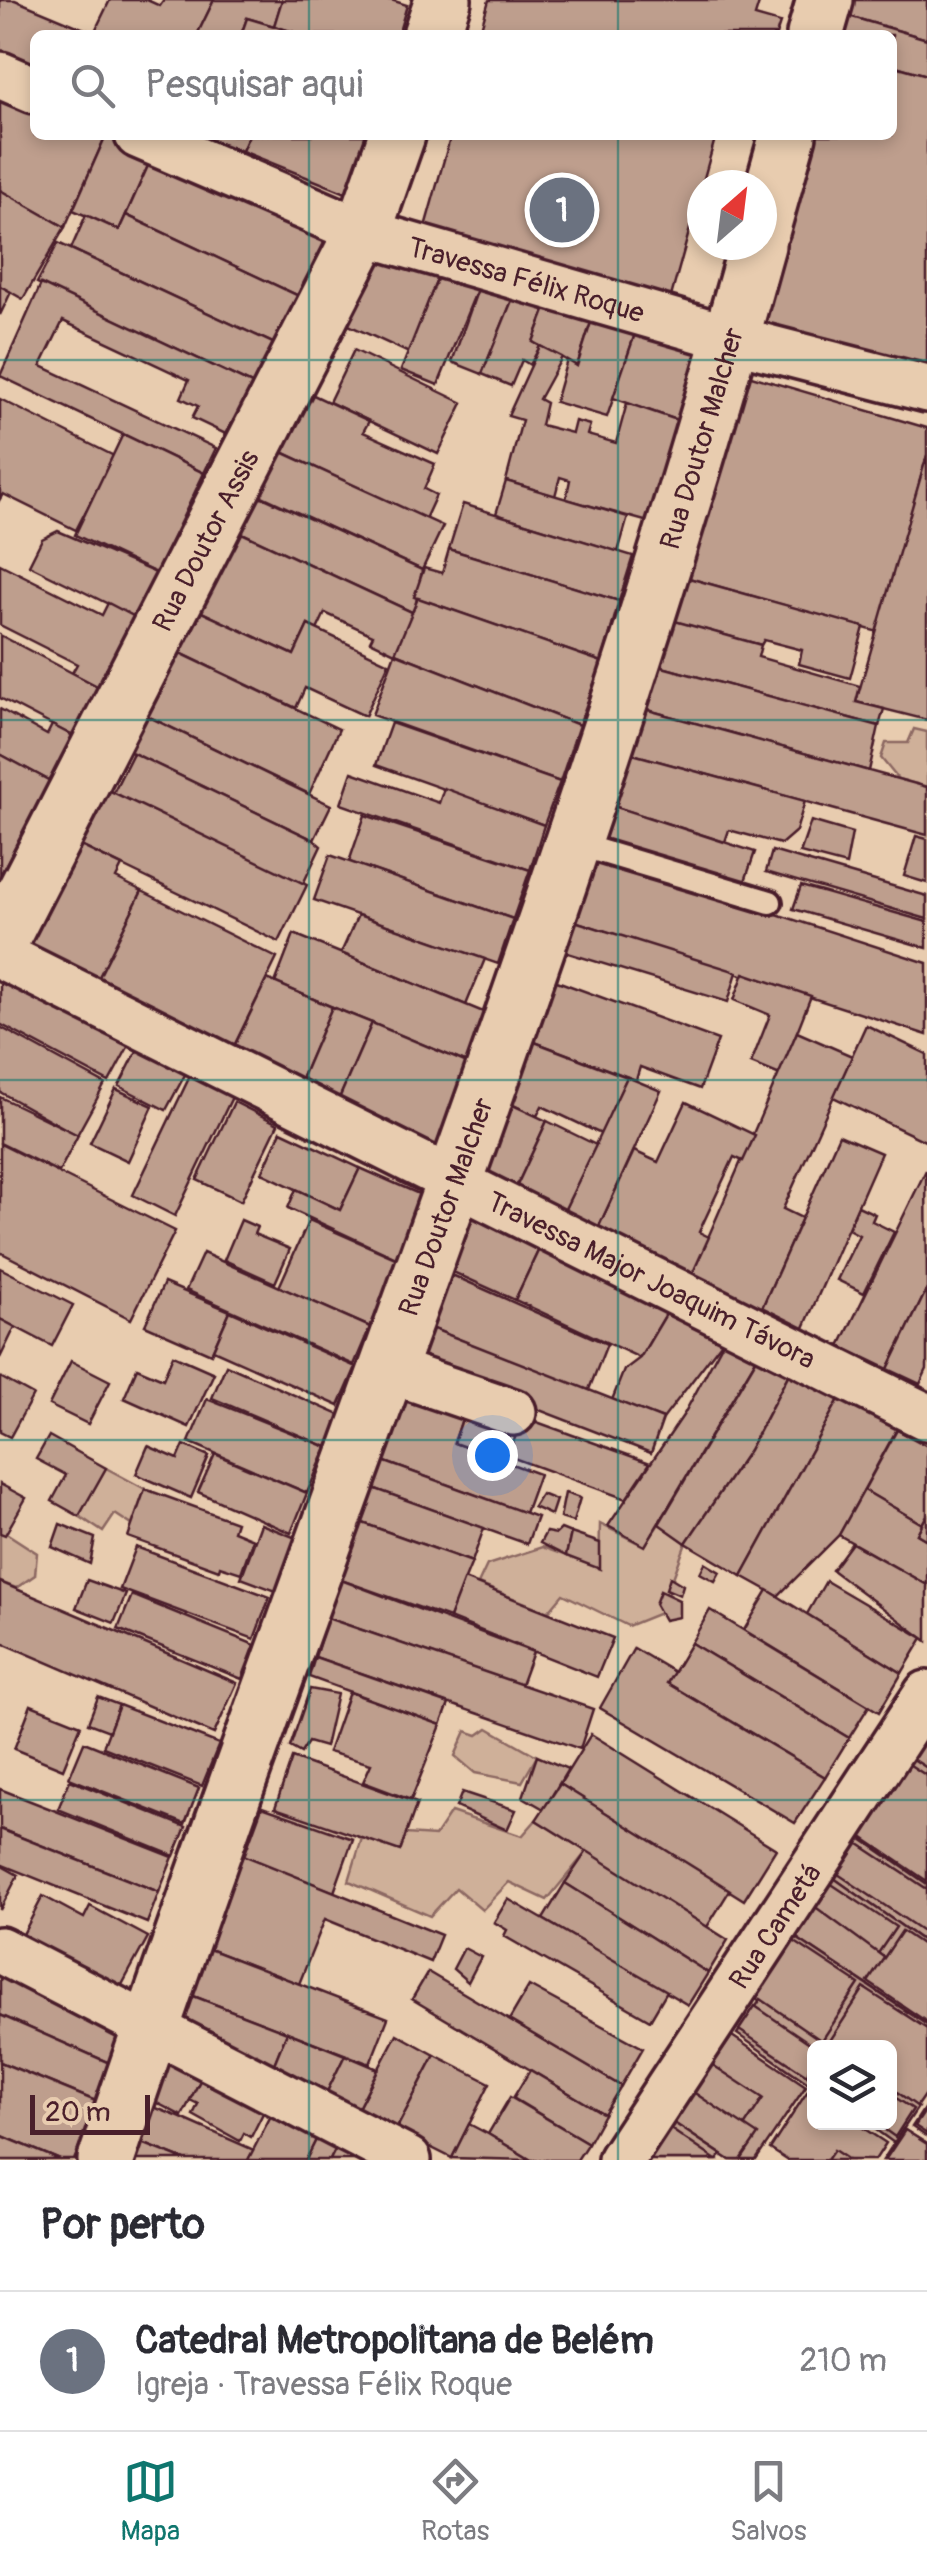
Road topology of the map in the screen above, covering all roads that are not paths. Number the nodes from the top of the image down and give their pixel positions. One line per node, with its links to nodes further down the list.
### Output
1 (443, 0): 3 (street)
2 (824, 0): 4 (street)
3 (433, 30)
4 (816, 30)
5 (0, 75): 6 (street)
6 (30, 88)
7 (150, 140): 11 (street, Travessa Félix Roque)
8 (395, 140): 11 (street, Rua Doutor Assis)
9 (787, 140): 10 (street)
10 (777, 174)
11 (364, 232): 13 (street, Travessa Félix Roque); 17 (street, Rua Doutor Assis)
12 (753, 260): 13 (street, Rua Doutor Malcher)
13 (733, 339): 14 (street, Travessa Félix Roque); 15 (street, Rua Doutor Malcher)
14 (927, 389)
15 (576, 844): 16 (lane); 19 (street, Rua Doutor Malcher)
16 (770, 902)
17 (0, 941)
18 (0, 955): 19 (street, Travessa Major Joaquim Távora)
19 (457, 1181): 20 (street, Rua Doutor Malcher); 22 (street, Travessa Major Joaquim Távora)
20 (388, 1369): 21 (street); 25 (street, Rua Doutor Malcher)
21 (514, 1412)
22 (927, 1417)
23 (927, 1694): 28 (street, Rua Cametá)
24 (0, 1950): 25 (street)
25 (151, 2026): 26 (street, Rua Doutor Malcher); 27 (street)
26 (106, 2160)
27 (408, 2160)
28 (622, 2160)

